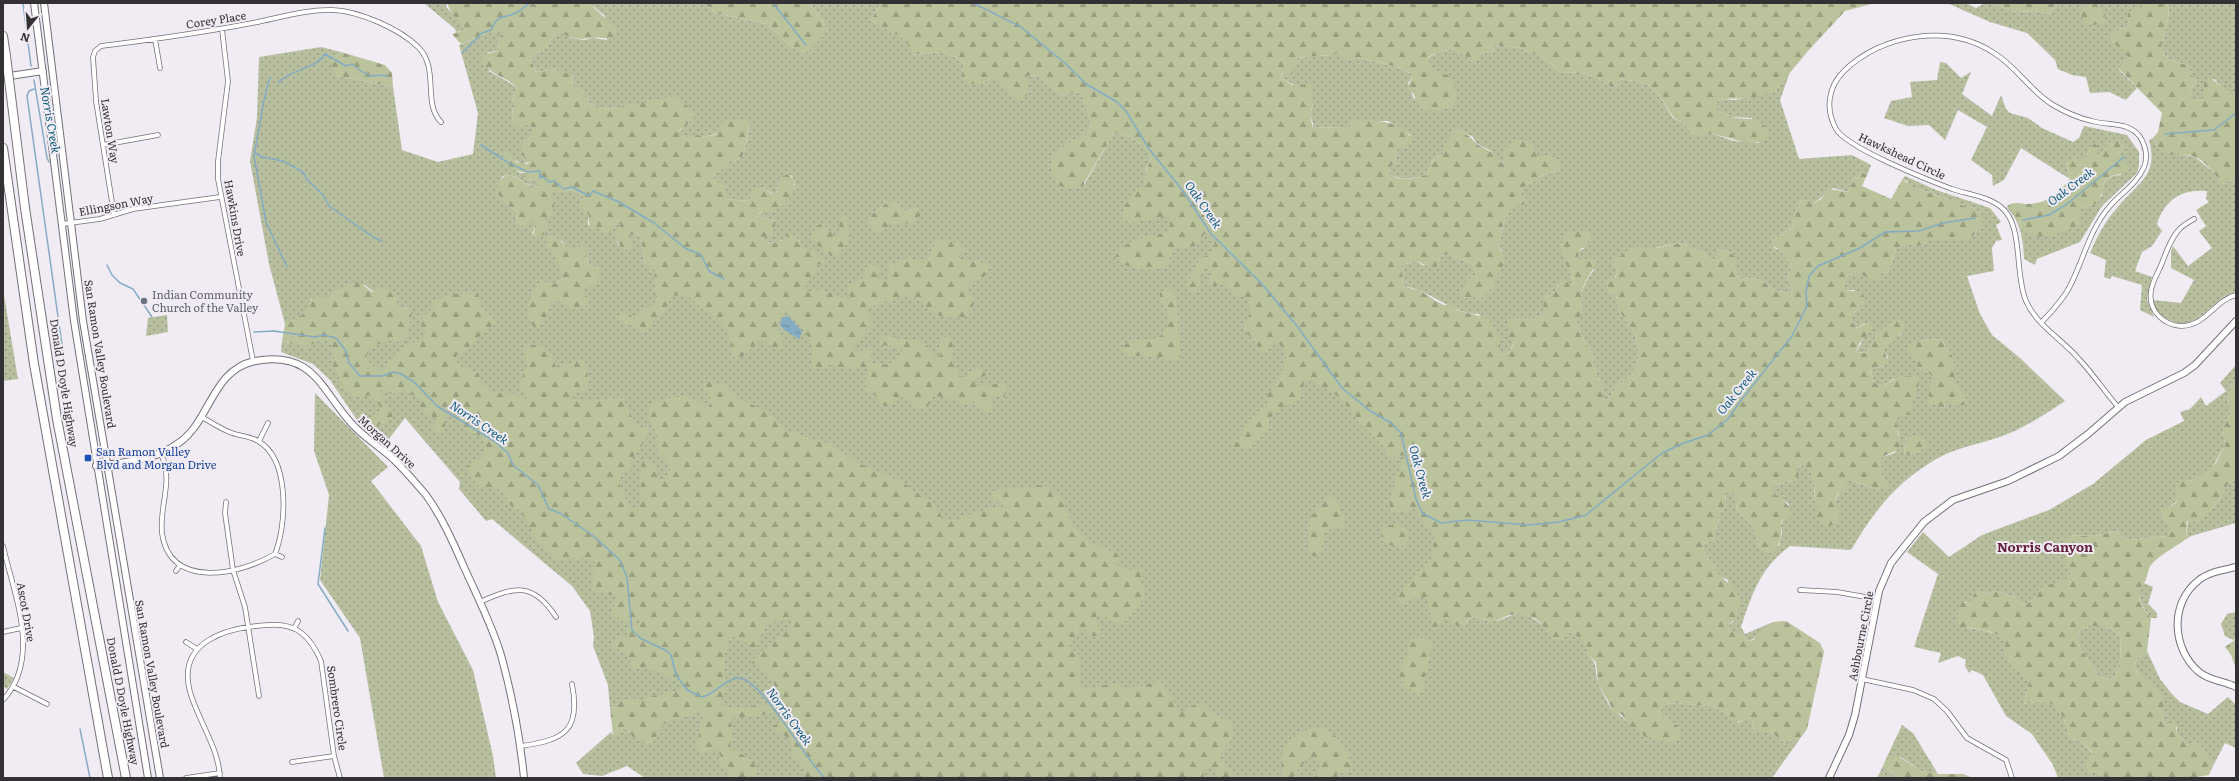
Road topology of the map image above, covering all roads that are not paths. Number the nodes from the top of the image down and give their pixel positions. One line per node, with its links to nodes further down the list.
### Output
1 (34, 3): 9 (street, San Ramon Valley Boulevard)
2 (44, 3): 8 (street, San Ramon Valley Boulevard)
3 (222, 29): 5 (street, Corey Place); 11 (street, Corey Place); 15 (street, Hawkins Drive)
4 (3, 36): 63 (highway, Donald D Doyle Highway, bridge)
5 (155, 39): 6 (street, Corey Place); 7 (street)
6 (95, 50): 13 (street, Lawton Way)
7 (160, 68)
8 (52, 69): 9 (street); 18 (street, San Ramon Valley Boulevard)
9 (43, 71): 10 (street); 19 (street, San Ramon Valley Boulevard)
10 (3, 77)
11 (441, 122)
12 (158, 135): 13 (street)
13 (103, 145): 16 (street, Lawton Way)
14 (3, 148): 62 (highway)
15 (220, 197): 16 (street, Ellingson Way); 23 (street, Hawkins Drive)
16 (114, 215): 18 (street, Ellingson Way)
17 (2194, 220): 20 (street)
18 (71, 223): 19 (street, Ellingson Way); 29 (street, San Ramon Valley Boulevard)
19 (62, 224): 30 (street, San Ramon Valley Boulevard)
20 (2236, 295)
21 (2236, 321): 24 (street, Ashbourne Circle)
22 (2041, 323): 22 (street, Hawkshead Circle); 24 (street, Hawkshead Circle)
23 (253, 362): 25 (street, Morgan Drive); 42 (street, Morgan Drive)
24 (2119, 408): 41 (street, Ashbourne Circle)
25 (202, 417): 27 (street); 28 (street, Morgan Drive)
26 (268, 423): 27 (street)
27 (259, 441): 33 (street)
28 (161, 454): 29 (street, Morgan Drive); 36 (street)
29 (107, 465): 30 (street, Morgan Drive); 65 (street, San Ramon Valley Boulevard)
30 (96, 466): 64 (street, San Ramon Valley Boulevard)
31 (226, 502): 38 (street)
32 (3, 546): 35 (street, Ascot Drive)
33 (275, 554): 34 (street); 38 (street)
34 (282, 557)
35 (5, 562): 46 (street, Ascot Drive)
36 (180, 565): 38 (street); 39 (street)
37 (2236, 567): 54 (street)
38 (233, 570): 47 (street)
39 (176, 571)
40 (1800, 590): 41 (street)
41 (1877, 599): 51 (street, Ashbourne Circle)
42 (480, 602): 43 (street); 58 (street, Morgan Drive)
43 (556, 617)
44 (298, 621): 45 (street)
45 (295, 627): 47 (street); 59 (street, Sombrero Circle)
46 (21, 628): 48 (street); 53 (street, Ascot Drive)
47 (249, 628): 50 (street); 55 (street)
48 (3, 632)
49 (186, 642): 50 (street)
50 (197, 649): 61 (street)
51 (1862, 679): 70 (street, Ashbourne Circle); 71 (street)
52 (572, 684): 58 (street)
53 (14, 687): 56 (street, Ascot Drive); 57 (street)
54 (2236, 687)
55 (259, 696)
56 (3, 700)
57 (47, 704)
58 (521, 746): 69 (street, Morgan Drive)
59 (334, 756): 60 (street); 68 (street, Sombrero Circle)
60 (292, 762)
61 (220, 773): 66 (street); 67 (street)
62 (108, 778)
63 (126, 778)
64 (148, 778)
65 (160, 778)
66 (186, 778)
67 (220, 778)
68 (340, 778)
69 (524, 778)
70 (1829, 778)
71 (2012, 778)

